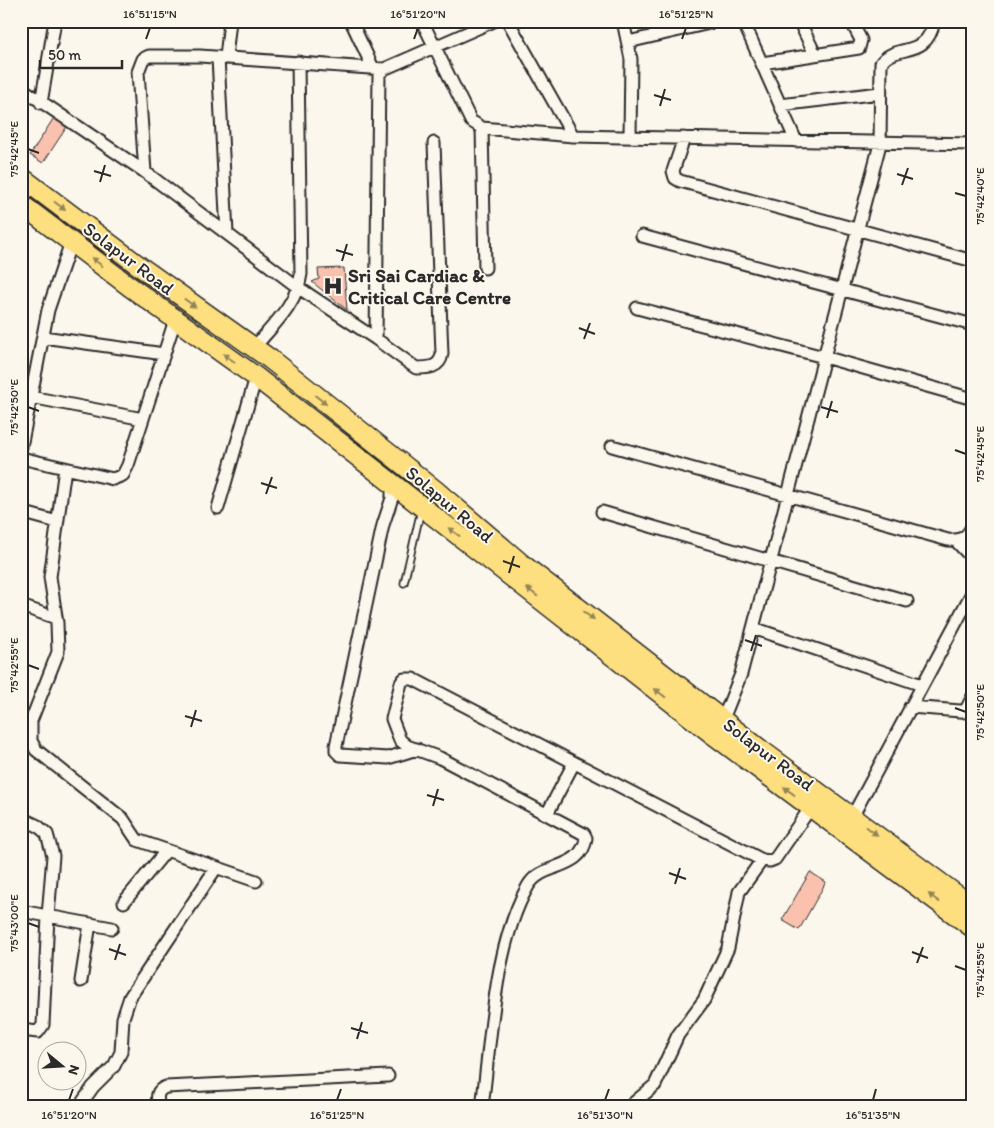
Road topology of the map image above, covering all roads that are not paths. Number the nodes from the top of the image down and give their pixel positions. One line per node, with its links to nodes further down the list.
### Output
1 (56, 21): 22 (street)
2 (230, 21): 16 (street)
3 (351, 21): 19 (street)
4 (422, 21): 14 (street)
5 (494, 21): 14 (street)
6 (508, 21): 25 (street)
7 (623, 21): 13 (street)
8 (743, 21): 18 (street)
9 (799, 21): 15 (street)
10 (851, 21): 15 (street)
11 (934, 21): 21 (street)
12 (714, 22): 13 (street)
13 (628, 42): 26 (street)
14 (435, 46): 19 (street); 24 (street)
15 (815, 54): 18 (street)
16 (222, 57): 17 (street); 32 (street); 36 (street)
17 (298, 62): 19 (street); 41 (street)
18 (762, 63): 23 (street)
19 (379, 68): 47 (street)
20 (21, 88): 22 (street)
21 (880, 93): 23 (street); 30 (street)
22 (41, 103): 32 (street)
23 (780, 106): 28 (street)
24 (482, 128): 25 (street); 40 (street)
25 (573, 136): 26 (street)
26 (630, 137): 27 (street)
27 (684, 138): 28 (street); 35 (street)
28 (796, 141): 30 (street)
29 (434, 143): 47 (street)
30 (880, 144): 31 (street); 35 (street)
31 (973, 144)
32 (145, 172): 36 (street)
33 (21, 176): 48 (main road, Solapur Road, one-way to 48)
34 (21, 204): 38 (main road, Solapur Road)
35 (857, 230): 39 (street); 42 (street)
36 (227, 234): 41 (street)
37 (642, 236): 42 (street)
38 (71, 242): 44 (main road, Solapur Road, one-way to 38); 46 (street)
39 (973, 261)
40 (485, 268)
41 (299, 288): 47 (street); 48 (street)
42 (842, 288): 45 (street); 50 (street)
43 (637, 308): 50 (street)
44 (174, 320): 49 (street); 51 (main road, Solapur Road, one-way to 44)
45 (973, 324)
46 (43, 337): 49 (street); 52 (street)
47 (376, 339)
48 (254, 349): 68 (main road, Solapur Road, one-way to 68)
49 (164, 354): 54 (street)
50 (824, 357): 53 (street); 60 (street)
51 (256, 377): 59 (main road, Solapur Road); 61 (street)
52 (31, 396): 54 (street); 56 (street)
53 (973, 400)
54 (143, 419): 58 (street)
55 (612, 446): 60 (street)
56 (21, 447)
57 (21, 458): 58 (street)
58 (64, 468): 65 (street)
59 (392, 485): 62 (main road, Solapur Road); 84 (street)
60 (787, 496): 67 (street); 70 (street)
61 (218, 508)
62 (421, 508): 68 (main road, Solapur Road, one-way to 62); 71 (lane)
63 (21, 512): 65 (street)
64 (602, 512): 70 (street)
65 (57, 522): 75 (street)
66 (973, 525): 67 (street)
67 (956, 541): 69 (street)
68 (498, 555): 82 (main road, Solapur Road)
69 (973, 559)
70 (770, 561): 73 (street); 76 (street)
71 (404, 583)
72 (973, 591): 77 (street)
73 (907, 601)
74 (21, 606): 75 (street)
75 (56, 618): 81 (street)
76 (753, 628): 77 (street); 82 (street)
77 (922, 685): 79 (street)
78 (973, 696): 80 (street)
79 (910, 706): 80 (street); 88 (street)
80 (969, 712)
81 (26, 725): 83 (street)
82 (719, 727): 86 (main road, Solapur Road, one-way to 82); 88 (main road, Solapur Road)
83 (26, 742): 90 (street)
84 (425, 752): 85 (street); 87 (street)
85 (574, 763): 87 (street); 91 (street)
86 (811, 807): 91 (street); 100 (main road, Solapur Road, one-way to 86)
87 (547, 814): 106 (street)
88 (852, 817): 95 (main road, Solapur Road, one-way to 95)
89 (21, 818): 97 (street)
90 (166, 851): 92 (street); 94 (street)
91 (762, 860): 107 (street)
92 (216, 868): 93 (street); 104 (street)
93 (256, 881)
94 (124, 902)
95 (973, 907)
96 (21, 911): 97 (street)
97 (48, 916): 98 (street); 102 (street)
98 (90, 924): 99 (street); 101 (street)
99 (112, 928)
100 (973, 928)
101 (80, 981)
102 (21, 1030)
103 (388, 1076): 105 (street)
104 (79, 1107)
105 (158, 1107)
106 (482, 1107)
107 (630, 1107)

